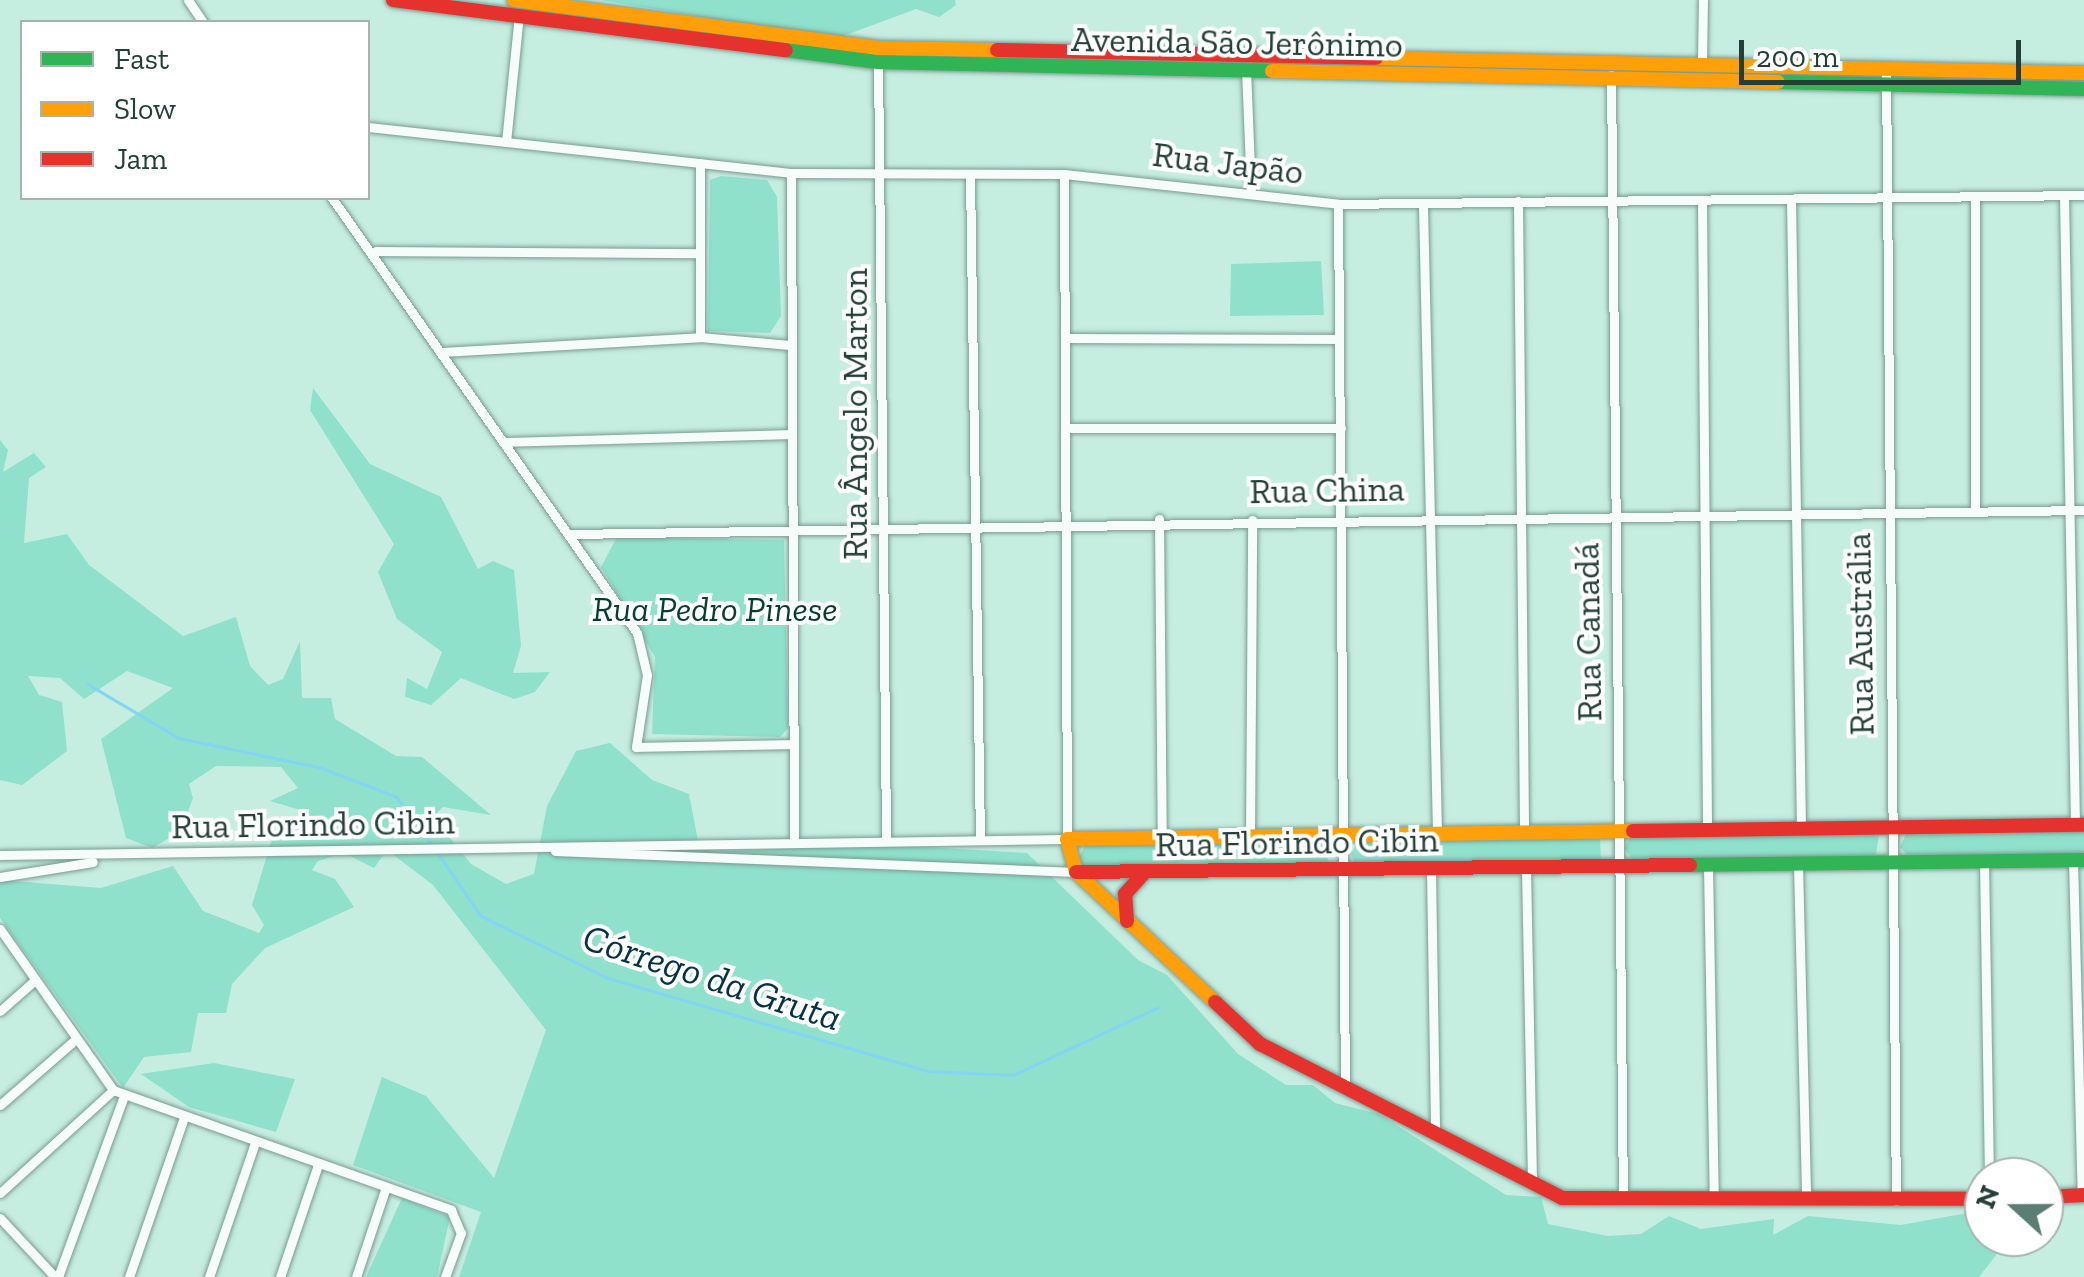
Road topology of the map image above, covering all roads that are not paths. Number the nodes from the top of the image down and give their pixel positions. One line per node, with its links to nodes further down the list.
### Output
1 (393, 0): 4 (street, Avenida São Jerônimo)
2 (517, 0): 4 (street); 5 (street, Avenida São Jerônimo)
3 (1703, 0): 10 (street)
4 (518, 18): 6 (street, Avenida São Jerônimo); 18 (street)
5 (668, 18): 6 (street); 7 (street, Avenida São Jerônimo)
6 (668, 34): 7 (street, Avenida São Jerônimo)
7 (877, 55): 8 (street, Avenida São Jerônimo); 12 (street, Avenida São Jerônimo); 21 (street, Rua Ângelo Marton)
8 (1246, 57): 9 (street, Avenida São Jerônimo); 12 (street)
9 (1611, 60): 10 (street, Avenida São Jerônimo); 14 (street, Rua Canadá)
10 (1702, 62): 11 (street, Avenida São Jerônimo)
11 (1886, 66): 13 (street, Avenida São Jerônimo); 15 (street, Rua Austrália)
12 (1246, 74): 14 (street, Avenida São Jerônimo); 24 (street)
13 (2084, 74)
14 (1611, 81): 15 (street, Avenida São Jerônimo); 33 (street, Rua Canadá)
15 (1886, 86): 16 (street, Avenida São Jerônimo); 28 (street, Rua Austrália)
16 (2084, 89)
17 (370, 127): 18 (street, Rua Japão)
18 (506, 142): 19 (street, Rua Japão)
19 (700, 163): 20 (street, Rua Japão); 37 (street)
20 (792, 173): 21 (street, Rua Japão); 41 (street)
21 (880, 173): 23 (street, Rua Japão); 61 (street, Rua Ângelo Marton)
22 (1064, 174): 23 (street, Rua Japão); 24 (street, Rua Japão); 39 (street)
23 (970, 175): 60 (street)
24 (1251, 192): 34 (street, Rua Japão)
25 (2084, 195): 27 (street, Rua Japão)
26 (1974, 196): 27 (street, Rua Japão); 28 (street, Rua Japão); 49 (street)
27 (2064, 196): 50 (street)
28 (1887, 197): 31 (street, Rua Japão); 48 (street, Rua Austrália)
29 (334, 200): 36 (street)
30 (1702, 200): 31 (street, Rua Japão); 33 (street, Rua Japão); 52 (street)
31 (1791, 200): 51 (street)
32 (1518, 202): 33 (street, Rua Japão); 35 (street, Rua Japão); 55 (street)
33 (1613, 202): 53 (street, Rua Canadá)
34 (1338, 204): 35 (street, Rua Japão); 40 (street)
35 (1423, 206): 54 (street)
36 (376, 252): 37 (street); 42 (street)
37 (700, 253): 38 (street)
38 (700, 337): 41 (street); 42 (street)
39 (1067, 338): 40 (street); 43 (street)
40 (1338, 339): 44 (street)
41 (790, 345): 45 (street)
42 (442, 352): 46 (street)
43 (1070, 428): 44 (street); 59 (street)
44 (1340, 428): 56 (street)
45 (789, 434): 46 (street); 62 (street)
46 (504, 442): 63 (street)
47 (2084, 510): 50 (street, Rua China)
48 (1886, 511): 49 (street, Rua China); 51 (street, Rua China); 66 (street, Rua Austrália)
49 (1974, 511): 50 (street, Rua China)
50 (2070, 511): 65 (street)
51 (1797, 513): 52 (street, Rua China); 67 (street)
52 (1706, 514): 53 (street, Rua China); 68 (street)
53 (1614, 515): 55 (street, Rua China); 69 (street, Rua Canadá)
54 (1431, 516): 55 (street, Rua China); 56 (street, Rua China); 71 (street)
55 (1524, 516): 70 (street)
56 (1341, 517): 58 (street, Rua China); 73 (street)
57 (1159, 519): 58 (street, Rua China); 59 (street, Rua China); 74 (street)
58 (1252, 520): 72 (street)
59 (1069, 521): 60 (street, Rua China); 75 (street)
60 (977, 522): 61 (street, Rua China); 76 (street)
61 (883, 524): 62 (street, Rua China); 77 (street, Rua Ângelo Marton)
62 (791, 525): 63 (street, Rua China); 64 (street)
63 (572, 534): 64 (street)
64 (794, 744): 78 (street)
65 (2079, 824): 66 (street, Rua Florindo Cibin)
66 (1891, 825): 67 (street, Rua Florindo Cibin); 84 (street, Rua Austrália)
67 (1801, 827): 68 (street, Rua Florindo Cibin)
68 (1707, 828): 69 (street, Rua Florindo Cibin)
69 (1618, 830): 70 (street, Rua Florindo Cibin); 87 (street, Rua Canadá)
70 (1524, 831): 71 (street, Rua Florindo Cibin)
71 (1436, 834): 73 (street, Rua Florindo Cibin)
72 (1250, 837): 73 (street, Rua Florindo Cibin); 74 (street, Rua Florindo Cibin)
73 (1342, 837): 90 (street)
74 (1162, 838): 75 (street, Rua Florindo Cibin)
75 (1067, 839): 76 (street, Rua Florindo Cibin); 91 (street)
76 (980, 840): 77 (street, Rua Florindo Cibin)
77 (886, 841): 78 (street, Rua Florindo Cibin)
78 (794, 842): 79 (street, Rua Florindo Cibin)
79 (512, 848): 81 (street, Rua Florindo Cibin); 91 (street, Rua Florindo Cibin)
80 (0, 856): 81 (street, Rua Florindo Cibin)
81 (116, 858): 93 (street, Rua Florindo Cibin)
82 (2078, 860): 83 (street, Rua Florindo Cibin); 111 (street)
83 (1984, 862): 84 (street, Rua Florindo Cibin); 106 (street)
84 (1889, 863): 85 (street, Rua Florindo Cibin); 115 (street, Rua Austrália)
85 (1798, 864): 86 (street, Rua Florindo Cibin); 114 (street)
86 (1708, 866): 87 (street, Rua Florindo Cibin); 113 (street)
87 (1618, 867): 88 (street, Rua Florindo Cibin); 116 (street, Rua Canadá)
88 (1526, 868): 89 (street, Rua Florindo Cibin); 108 (street)
89 (1431, 870): 90 (street, Rua Florindo Cibin); 104 (street)
90 (1342, 871): 92 (street, Rua Florindo Cibin); 100 (street)
91 (1076, 872): 92 (street, Rua Florindo Cibin); 94 (street)
92 (1143, 874): 94 (street)
93 (0, 877)
94 (1127, 922): 100 (street)
95 (0, 929): 96 (street)
96 (35, 980): 97 (street); 98 (street)
97 (0, 1010)
98 (76, 1039): 99 (street); 102 (street)
99 (114, 1090): 101 (street); 110 (street)
100 (1345, 1091): 104 (street)
101 (124, 1096): 103 (street); 118 (street)
102 (0, 1104)
103 (182, 1120): 105 (street); 119 (street)
104 (1435, 1136): 108 (street)
105 (255, 1143): 107 (street); 120 (street)
106 (1989, 1157)
107 (318, 1165): 109 (street); 121 (street)
108 (1532, 1184): 116 (street)
109 (386, 1187): 122 (street); 123 (street)
110 (0, 1193)
111 (2083, 1196)
112 (1964, 1199): 115 (street)
113 (1714, 1200): 114 (street); 116 (street)
114 (1806, 1200): 115 (street)
115 (1896, 1200)
116 (1623, 1202)
117 (0, 1218): 118 (street)
118 (56, 1277)
119 (130, 1277)
120 (209, 1277)
121 (280, 1277)
122 (356, 1277)
123 (446, 1277)

